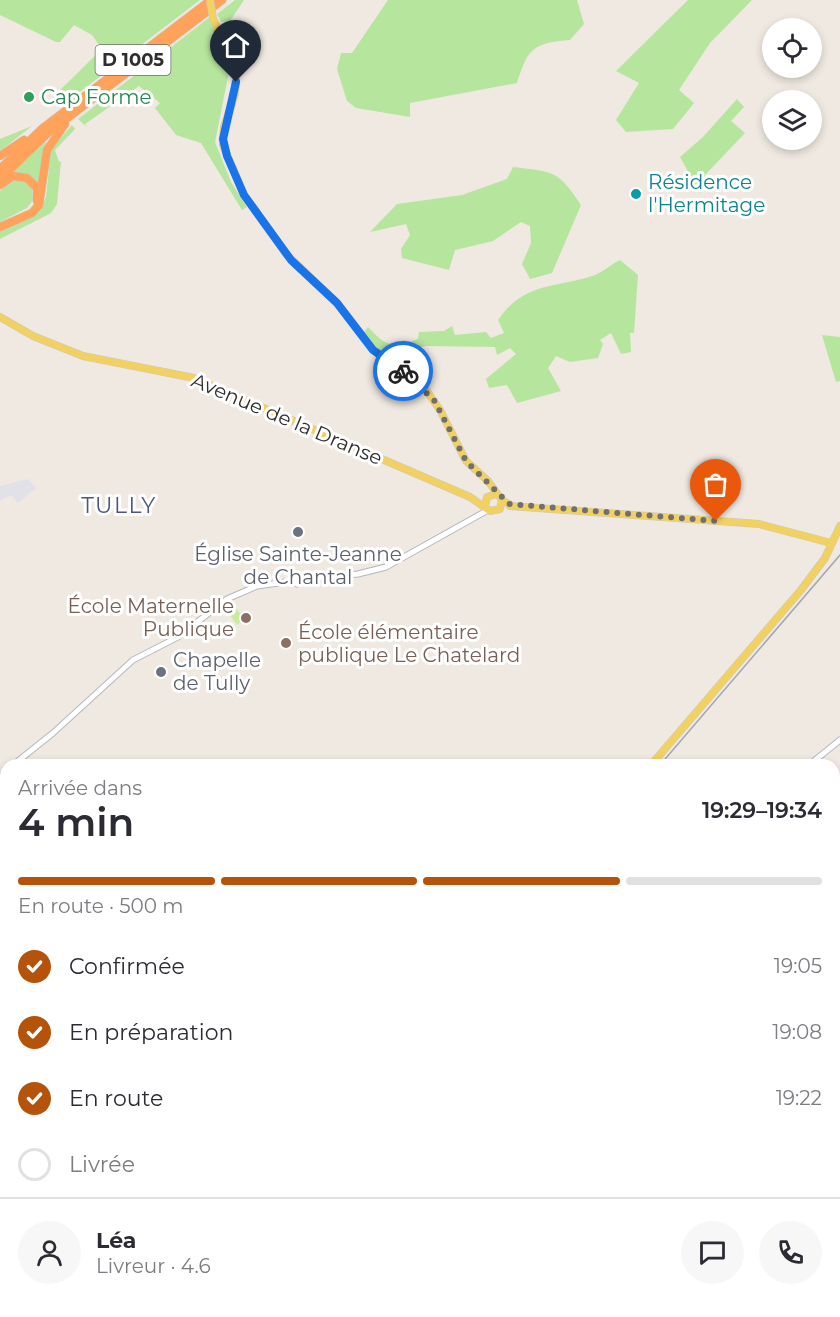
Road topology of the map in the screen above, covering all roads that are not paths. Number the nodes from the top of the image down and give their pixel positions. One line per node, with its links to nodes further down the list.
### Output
1 (210, 0): 4 (highway, D 1005); 13 (main road, bridge)
2 (222, 0): 3 (highway, D 1005)
3 (74, 114): 7 (highway, D 1005); 9 (highway)
4 (55, 119): 5 (highway); 6 (highway, D 1005)
5 (0, 156)
6 (0, 169)
7 (0, 179)
8 (0, 184): 9 (highway)
9 (25, 216): 10 (highway)
10 (0, 227)
11 (0, 317): 12 (main road, Avenue de la Dranse)
12 (470, 497): 13 (main road, Avenue de la Dranse); 14 (main road, Avenue de la Dranse)
13 (495, 499): 14 (main road); 14 (main road); 16 (main road)
14 (486, 508): 19 (street)
15 (840, 526): 16 (main road)
16 (831, 543): 17 (street); 20 (main road)
17 (840, 546)
18 (840, 740): 21 (street)
19 (21, 759)
20 (656, 759)
21 (816, 759)

